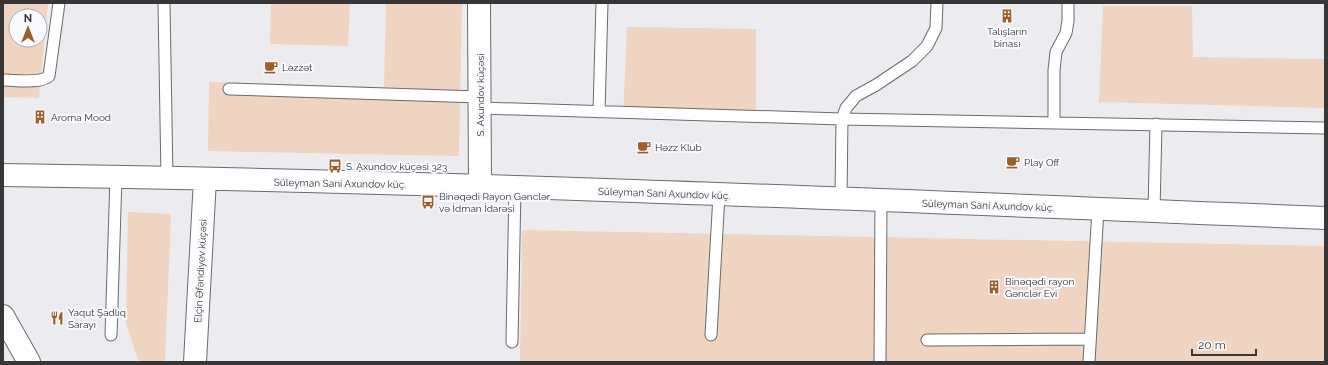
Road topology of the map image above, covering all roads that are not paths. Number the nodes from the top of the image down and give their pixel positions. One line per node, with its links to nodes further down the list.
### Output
1 (59, 3): 7 (lane)
2 (164, 3): 17 (lane)
3 (479, 3): 9 (street, S. Axundov küçəsi)
4 (602, 3): 10 (lane)
5 (938, 3): 11 (lane)
6 (1068, 3): 12 (lane)
7 (3, 80)
8 (229, 90): 9 (lane)
9 (480, 102): 10 (lane); 19 (street, S. Axundov küçəsi)
10 (599, 112): 11 (lane)
11 (842, 119): 12 (lane); 22 (lane)
12 (1054, 122): 13 (lane)
13 (1156, 124): 14 (lane); 25 (lane)
14 (1325, 128)
15 (3, 175): 16 (street, Süleyman Sani Axundov küç.)
16 (116, 177): 17 (street, Süleyman Sani Axundov küç.); 28 (lane)
17 (167, 178): 18 (street, Süleyman Sani Axundov küç.)
18 (205, 179): 19 (street, Süleyman Sani Axundov küç.); 34 (street, Elçin Əfəndiyev küçəsi)
19 (480, 186): 20 (street, Süleyman Sani Axundov küç.)
20 (515, 187): 21 (street, Süleyman Sani Axundov küç.); 32 (lane)
21 (719, 195): 22 (street, Süleyman Sani Axundov küç.); 29 (lane)
22 (841, 199): 23 (street, Süleyman Sani Axundov küç.)
23 (881, 200): 24 (street, Süleyman Sani Axundov küç.); 35 (lane)
24 (1098, 209): 25 (street, Süleyman Sani Axundov küç.); 30 (lane)
25 (1154, 211): 26 (street, Süleyman Sani Axundov küç.)
26 (1325, 218)
27 (3, 316): 33 (street)
28 (111, 335)
29 (710, 335)
30 (1090, 339): 31 (lane); 36 (lane)
31 (927, 340)
32 (512, 342)
33 (29, 362)
34 (195, 362)
35 (880, 362)
36 (1089, 362)

